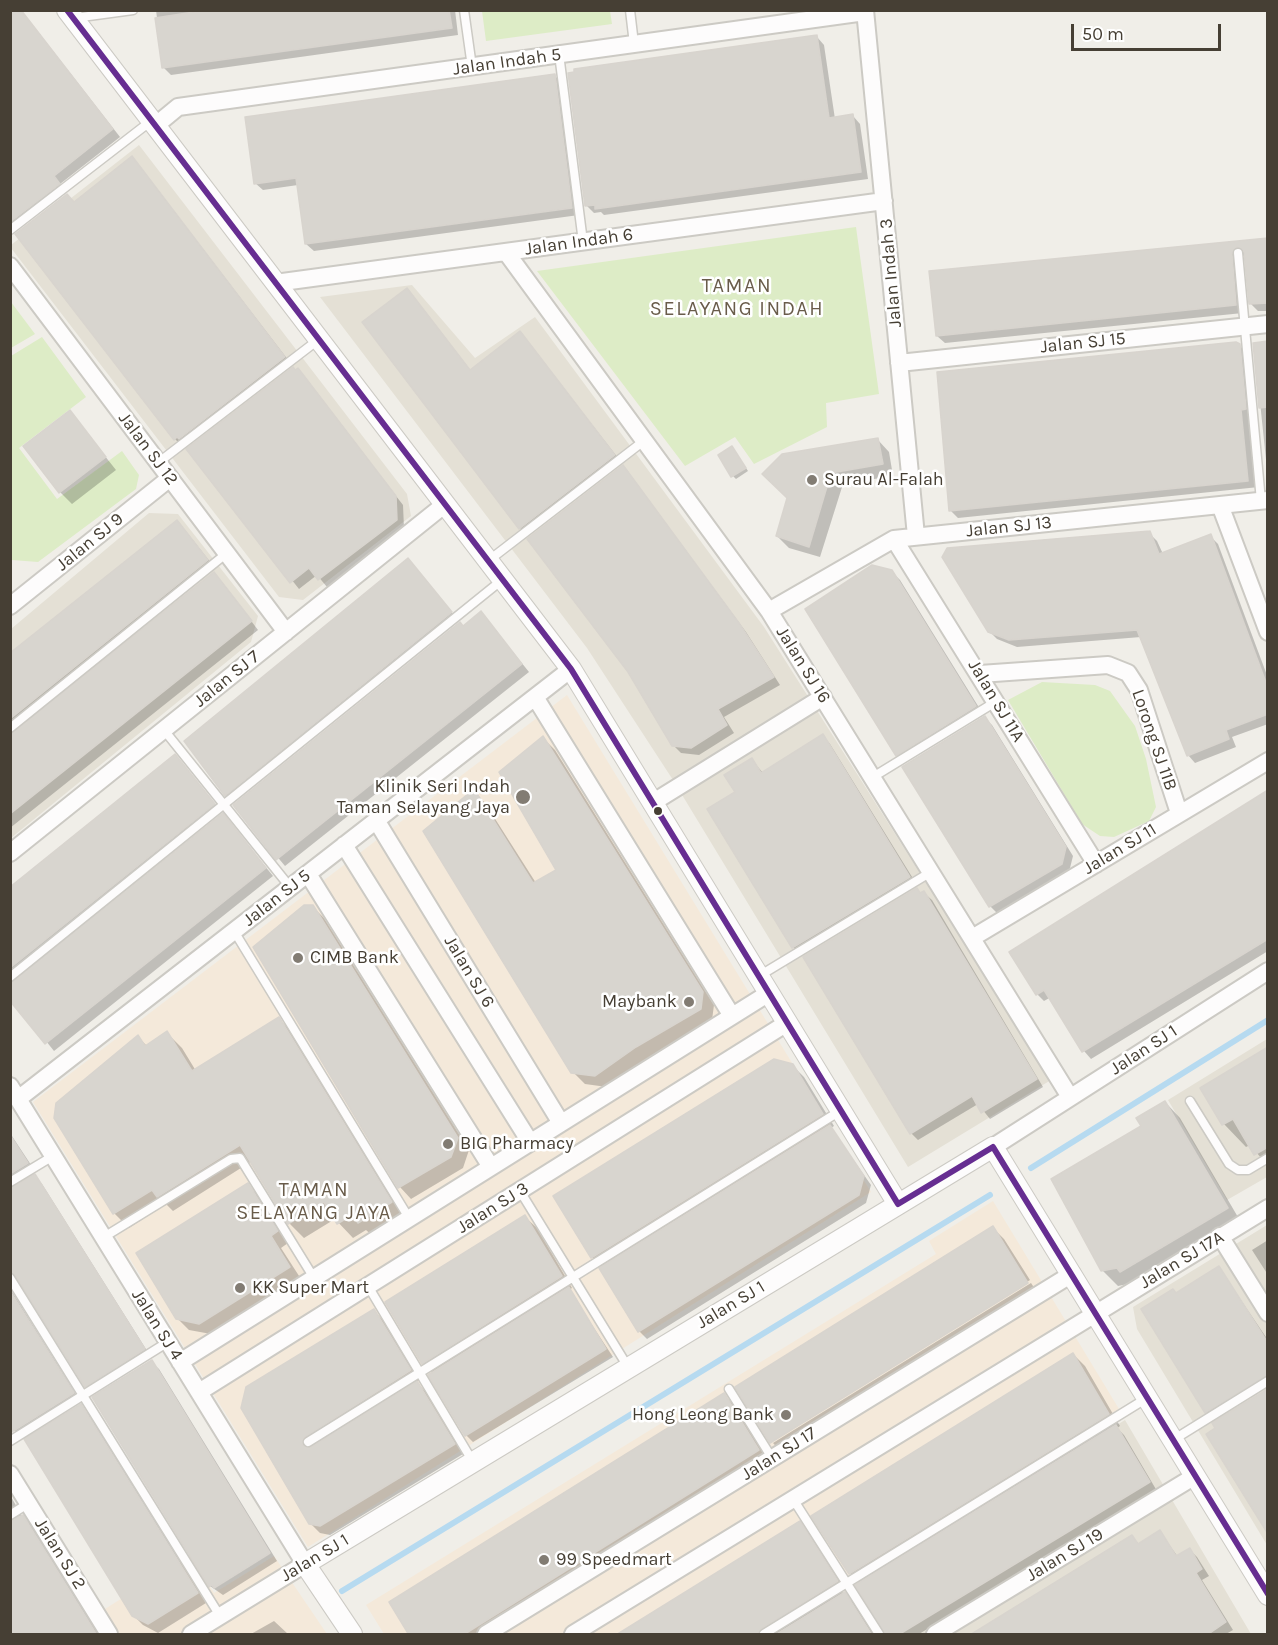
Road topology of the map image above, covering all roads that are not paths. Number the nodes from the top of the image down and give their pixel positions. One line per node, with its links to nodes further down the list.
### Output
1 (133, 10): 5 (lane)
2 (464, 10): 8 (lane)
3 (630, 10): 6 (lane)
4 (865, 11): 6 (street, Jalan Indah 5); 10 (street, Jalan Indah 3)
5 (70, 14): 9 (street)
6 (634, 44): 7 (street, Jalan Indah 5)
7 (559, 54): 8 (street, Jalan Indah 5); 12 (lane)
8 (472, 67): 9 (street, Jalan Indah 5)
9 (153, 124): 11 (lane); 16 (street)
10 (884, 201): 12 (street, Jalan Indah 6); 20 (street, Jalan Indah 3)
11 (10, 230)
12 (583, 242): 13 (street, Jalan Indah 6)
13 (506, 252): 16 (street, Jalan Indah 6); 21 (street, Jalan SJ 16)
14 (1238, 253): 18 (lane)
15 (10, 266): 22 (street, Jalan SJ 12)
16 (275, 283): 19 (street)
17 (1268, 324): 18 (street, Jalan SJ 15)
18 (1245, 326): 20 (street, Jalan SJ 15); 24 (lane)
19 (318, 340): 22 (lane); 25 (street)
20 (899, 363): 27 (street, Jalan Indah 3)
21 (645, 440): 30 (lane); 33 (street, Jalan SJ 16)
22 (159, 462): 23 (street, Jalan SJ 12)
23 (170, 477): 29 (street, Jalan SJ 12); 32 (street, Jalan SJ 9)
24 (1264, 500): 26 (street, Jalan SJ 13)
25 (444, 504): 30 (street); 34 (street, Jalan SJ 7)
26 (1220, 505): 27 (street, Jalan SJ 13); 35 (street)
27 (916, 536): 28 (street, Jalan SJ 13)
28 (894, 539): 33 (street, Jalan SJ 13); 37 (street, Jalan SJ 11A)
29 (227, 553): 34 (street, Jalan SJ 12); 41 (lane)
30 (488, 561): 31 (street)
31 (502, 580): 36 (street); 46 (lane)
32 (13, 599)
33 (769, 611): 39 (street, Jalan SJ 16)
34 (286, 632): 42 (street, Jalan SJ 7)
35 (1268, 632)
36 (571, 669): 38 (street, Jalan SJ 5); 45 (street)
37 (980, 674): 40 (street, Jalan SJ 11A); 47 (street, Lorong SJ 11B)
38 (535, 697): 48 (street, Jalan SJ 5); 61 (street)
39 (823, 697): 44 (street, Jalan SJ 16); 45 (street)
40 (997, 701): 44 (lane); 51 (street, Jalan SJ 11A)
41 (10, 728)
42 (164, 730): 46 (lane); 50 (street, Jalan SJ 7)
43 (1268, 760): 47 (street, Jalan SJ 11)
44 (873, 777): 52 (street, Jalan SJ 16)
45 (652, 803): 58 (street)
46 (224, 805): 54 (lane); 59 (lane)
47 (1179, 813): 51 (street, Jalan SJ 11)
48 (376, 820): 49 (street, Jalan SJ 5); 67 (street, Jalan SJ 6)
49 (344, 845): 53 (street, Jalan SJ 5); 68 (street)
50 (10, 853)
51 (1096, 864): 56 (street, Jalan SJ 11)
52 (931, 872): 56 (street, Jalan SJ 16); 58 (lane)
53 (308, 874): 54 (street, Jalan SJ 5); 72 (street)
54 (290, 887): 55 (street, Jalan SJ 5)
55 (234, 931): 63 (street, Jalan SJ 5); 77 (lane)
56 (972, 938): 64 (street, Jalan SJ 16)
57 (1268, 971): 64 (street, Jalan SJ 1)
58 (758, 976): 60 (street)
59 (10, 977)
60 (769, 993): 61 (street, Jalan SJ 3); 62 (street)
61 (732, 1016): 67 (street, Jalan SJ 3)
62 (787, 1023): 66 (street); 74 (street, Jalan SJ 3)
63 (14, 1092): 70 (street, Jalan SJ 4)
64 (1070, 1097): 69 (street, Jalan SJ 1)
65 (1190, 1101): 71 (lane)
66 (841, 1111): 75 (street); 81 (lane)
67 (561, 1123): 68 (street, Jalan SJ 3)
68 (530, 1142): 72 (street, Jalan SJ 3)
69 (993, 1147): 75 (street, Jalan SJ 1); 80 (street)
70 (53, 1156): 73 (lane); 79 (street, Jalan SJ 4)
71 (1268, 1158)
72 (491, 1167): 77 (street, Jalan SJ 3)
73 (10, 1182)
74 (520, 1191): 81 (lane); 84 (street, Jalan SJ 3)
75 (898, 1204): 89 (street, Jalan SJ 1)
76 (1268, 1208): 78 (street, Jalan SJ 17A)
77 (409, 1218): 83 (street, Jalan SJ 3)
78 (1220, 1236): 85 (street, Jalan SJ 17A); 86 (street)
79 (104, 1237): 83 (lane); 87 (street, Jalan SJ 4)
80 (1072, 1274): 85 (street); 99 (street, Jalan SJ 17)
81 (573, 1277): 89 (lane); 90 (lane)
82 (10, 1278): 94 (lane)
83 (314, 1278): 88 (street, Jalan SJ 3)
84 (368, 1286): 90 (lane); 93 (street, Jalan SJ 3)
85 (1095, 1312): 95 (street); 103 (street)
86 (1268, 1313)
87 (168, 1342): 88 (street, Jalan SJ 4); 94 (lane)
88 (180, 1362): 93 (street, Jalan SJ 4)
89 (628, 1368): 100 (street, Jalan SJ 1)
90 (420, 1372): 98 (lane); 100 (lane)
91 (1268, 1381): 96 (lane)
92 (729, 1389): 99 (lane)
93 (199, 1392): 106 (street, Jalan SJ 4)
94 (83, 1395): 97 (lane); 109 (lane)
95 (1147, 1398): 96 (street); 107 (lane)
96 (1173, 1440): 102 (street)
97 (10, 1441)
98 (308, 1442)
99 (772, 1458): 113 (street, Jalan SJ 17)
100 (473, 1462): 106 (street, Jalan SJ 1)
101 (10, 1474): 104 (street, Jalan SJ 2)
102 (1195, 1476): 108 (street); 117 (street, Jalan SJ 19)
103 (794, 1498): 107 (lane); 114 (street)
104 (29, 1503): 105 (lane); 110 (street, Jalan SJ 2)
105 (10, 1515)
106 (304, 1564): 109 (street, Jalan SJ 1); 112 (street)
107 (847, 1584): 115 (lane); 116 (lane)
108 (1268, 1595)
109 (220, 1616): 111 (street, Jalan SJ 1)
110 (109, 1635)
111 (191, 1635)
112 (352, 1635)
113 (486, 1635)
114 (573, 1635)
115 (764, 1635)
116 (879, 1635)
117 (935, 1635)

